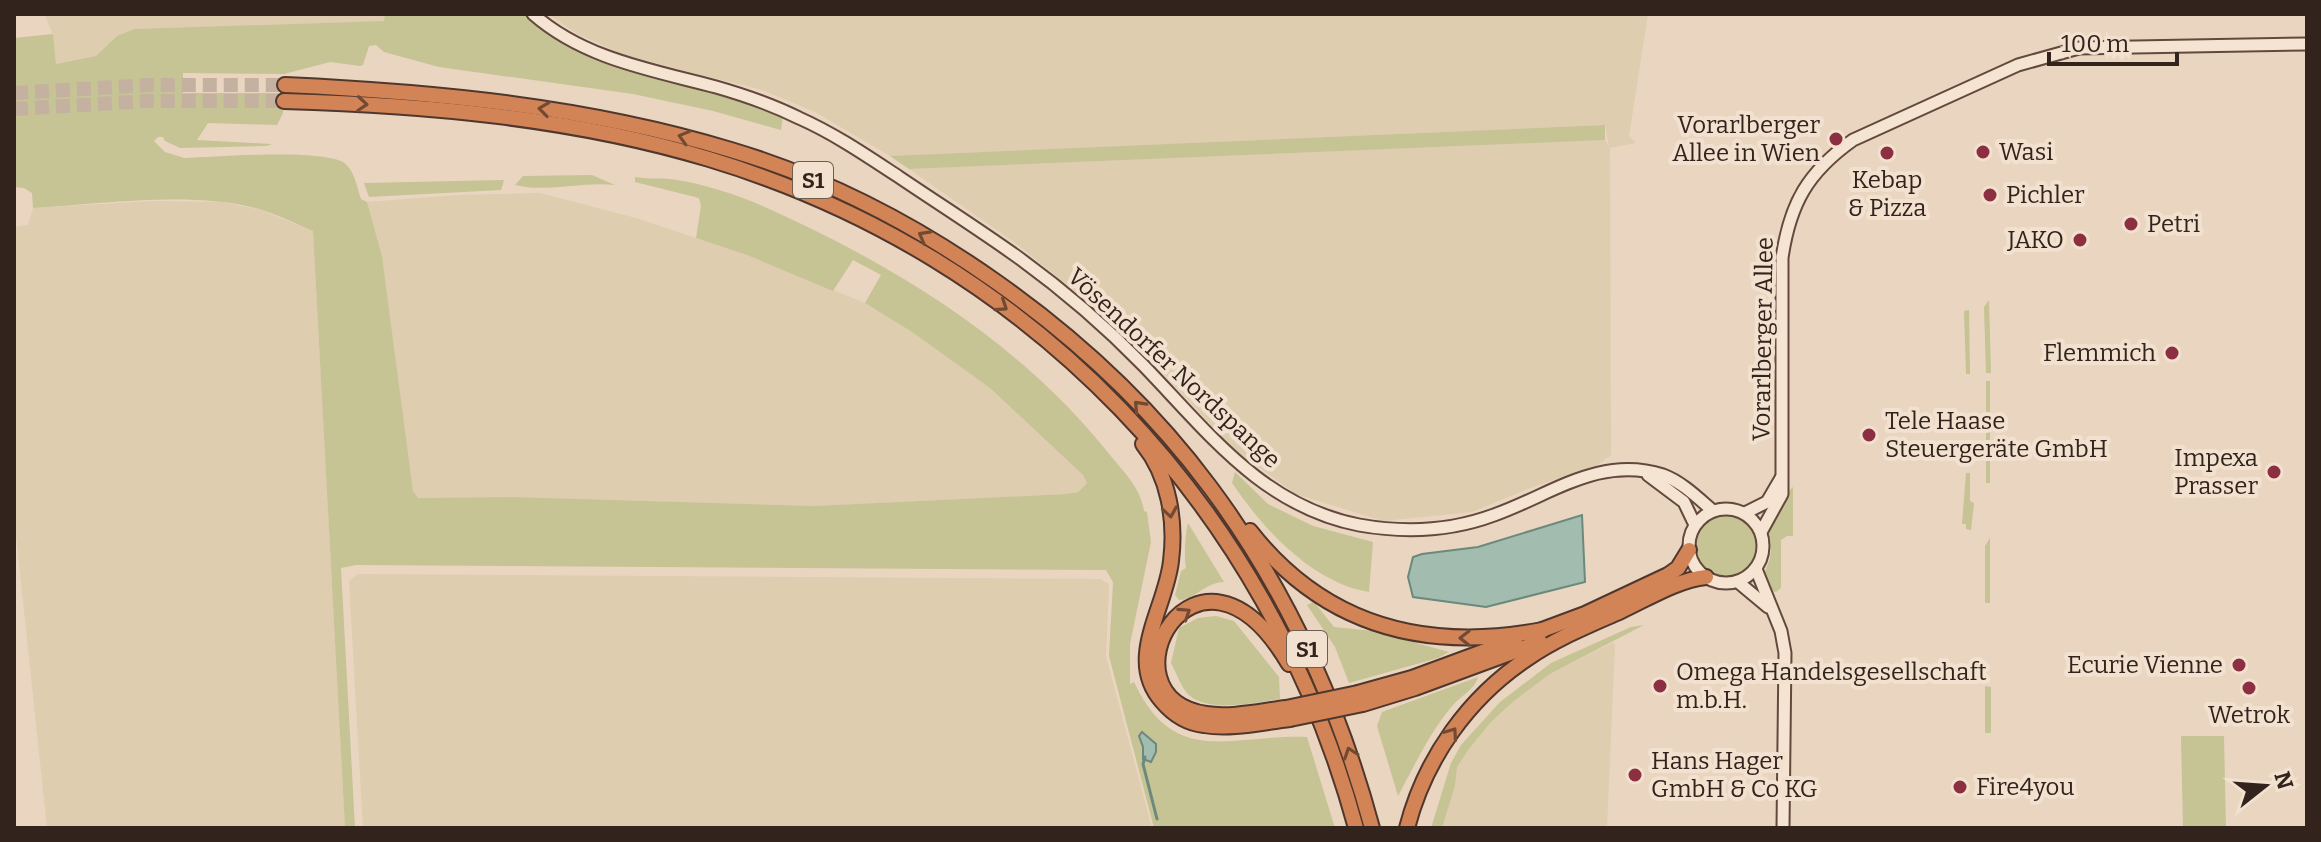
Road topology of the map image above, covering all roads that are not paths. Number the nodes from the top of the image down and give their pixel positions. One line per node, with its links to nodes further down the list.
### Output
1 (533, 14): 6 (main road, Vösendorfer Nordspange)
2 (2307, 44): 7 (main road, Vorarlberger Allee)
3 (285, 85): 8 (highway, S1, one-way to 3)
4 (284, 101): 5 (highway, S1, one-way to 5)
5 (1116, 404): 20 (highway, S1); 22 (highway, one-way to 22)
6 (1644, 473): 9 (main road, Vösendorfer Nordspange); 11 (main road, Vösendorfer Nordspange)
7 (1783, 474): 10 (main road, Vorarlberger Allee); 12 (main road, Vorarlberger Allee)
8 (1209, 486): 19 (highway, one-way to 8); 24 (highway, S1, one-way to 8)
9 (1713, 511): 10 (main road); 11 (main road)
10 (1745, 513): 12 (main road)
11 (1695, 525): 13 (main road)
12 (1761, 532): 14 (main road)
13 (1689, 550): 15 (main road); 19 (highway)
14 (1756, 569): 16 (main road); 17 (main road)
15 (1706, 577): 16 (main road); 18 (highway)
16 (1738, 582): 17 (main road)
17 (1772, 611): 26 (main road)
18 (1586, 626): 21 (highway); 25 (highway, one-way to 18)
19 (1543, 630): 21 (highway)
20 (1310, 693): 22 (highway, one-way to 20); 23 (highway, S1)
21 (1360, 699): 22 (highway, bridge)
22 (1288, 714)
23 (1356, 828)
24 (1372, 828)
25 (1407, 828)
26 (1783, 828)

